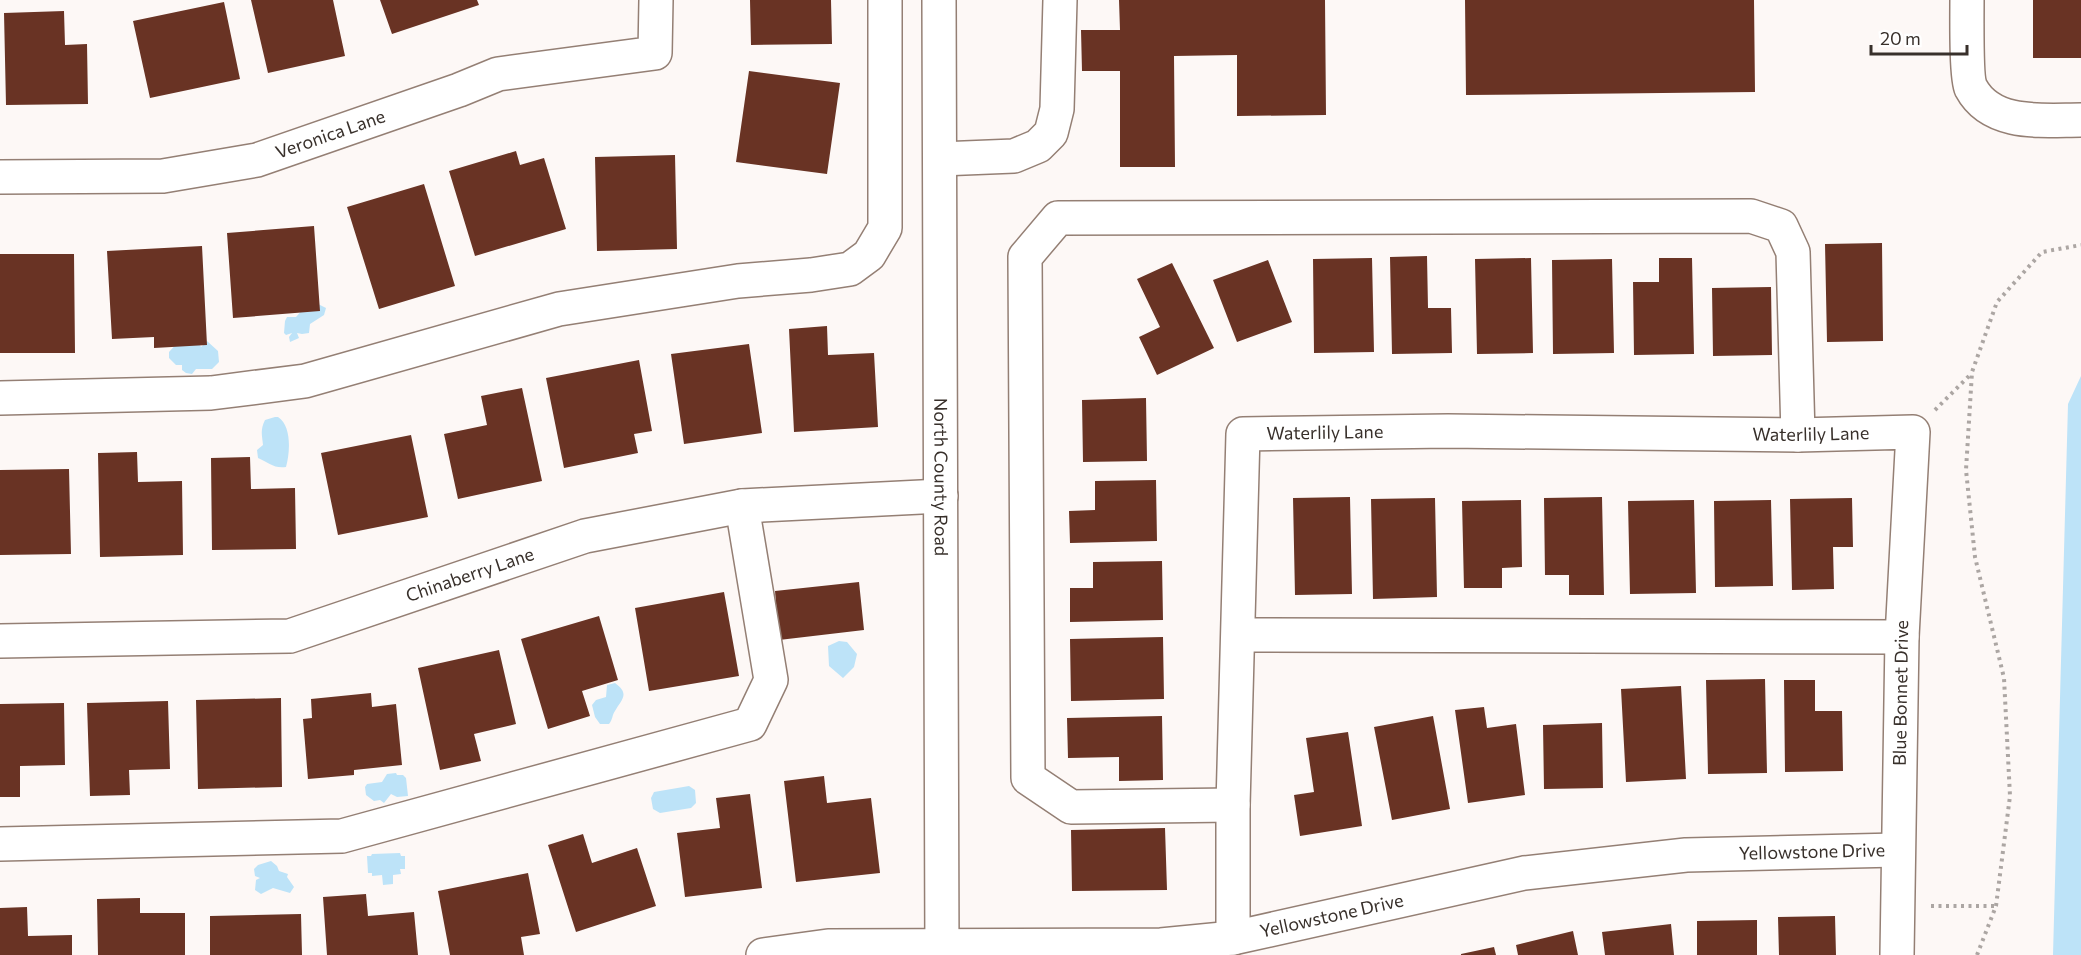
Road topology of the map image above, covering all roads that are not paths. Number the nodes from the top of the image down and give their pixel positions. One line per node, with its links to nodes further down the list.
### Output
1 (656, 0): 8 (street, Veronica Lane)
2 (885, 0): 9 (street)
3 (939, 0): 7 (street, North County Road)
4 (1060, 0): 7 (street)
5 (1967, 0): 6 (street)
6 (2081, 120)
7 (939, 159): 12 (street, North County Road)
8 (0, 177)
9 (0, 398)
10 (1913, 432): 11 (street, Waterlily Lane); 15 (street, Blue Bonnet Drive)
11 (1798, 435): 14 (street, Waterlily Lane); 17 (street)
12 (940, 496): 13 (street, Chinaberry Lane); 21 (street, North County Road)
13 (742, 506): 16 (street, Chinaberry Lane); 18 (street)
14 (1239, 635): 15 (street); 17 (street, Waterlily Lane)
15 (1902, 637): 19 (street, Blue Bonnet Drive)
16 (0, 641)
17 (1233, 806): 20 (street, Waterlily Lane)
18 (0, 844)
19 (1898, 850): 20 (street, Yellowstone Drive); 24 (street, Blue Bonnet Drive)
20 (1233, 938): 22 (street, Yellowstone Drive)
21 (942, 950): 22 (street, Yellowstone Drive); 23 (street, Yellowstone Drive)
22 (1092, 950)
23 (763, 955)
24 (1897, 955)

